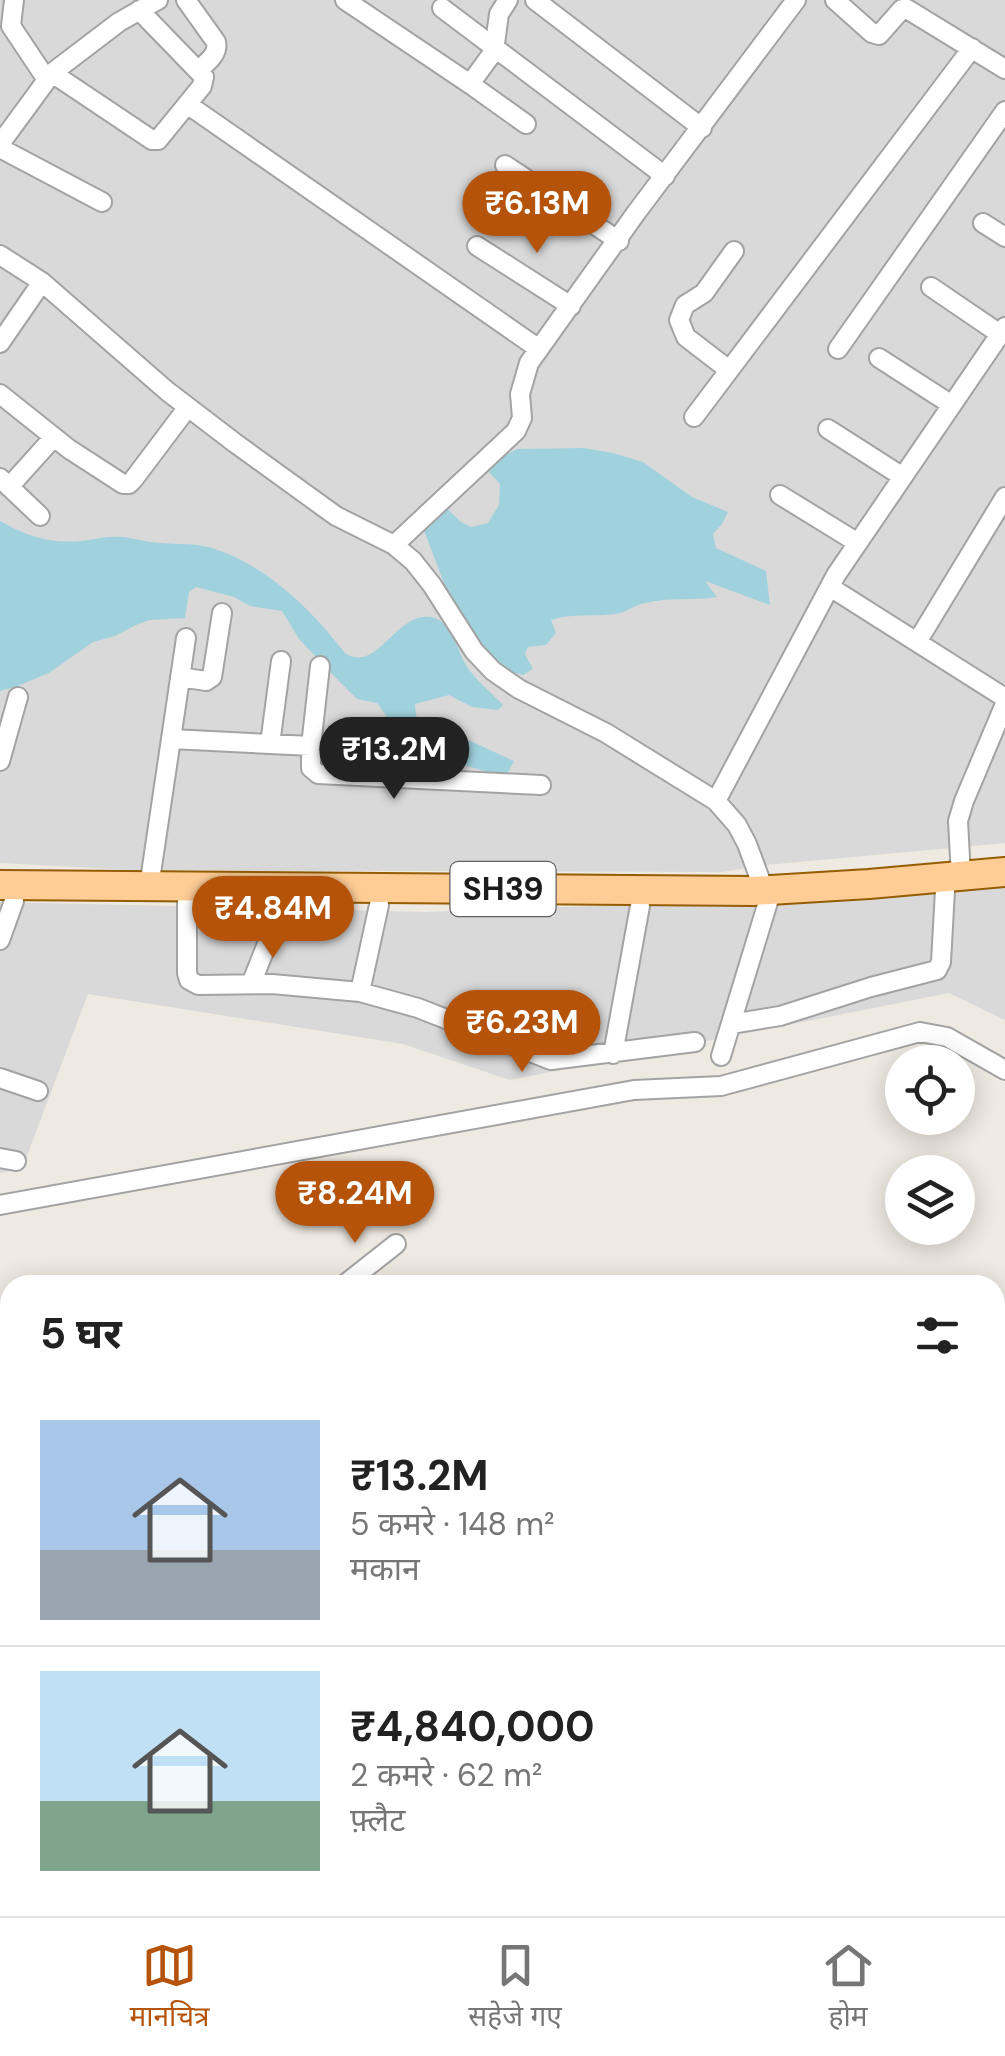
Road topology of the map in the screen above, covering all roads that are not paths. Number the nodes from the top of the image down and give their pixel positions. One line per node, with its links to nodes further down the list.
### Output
1 (14, 0): 15 (street)
2 (158, 0): 10 (street)
3 (186, 0): 14 (street)
4 (345, 0): 16 (street)
5 (508, 0): 11 (street)
6 (535, 0): 20 (street)
7 (796, 0): 20 (street)
8 (835, 0): 12 (street)
9 (442, 8): 11 (street)
10 (139, 10): 14 (street); 15 (street)
11 (495, 46): 16 (street); 23 (street)
12 (972, 48): 13 (street); 39 (street)
13 (1005, 69)
14 (199, 70): 17 (street)
15 (50, 76): 17 (street); 21 (street)
16 (470, 84): 19 (street)
17 (187, 104): 36 (street)
18 (1005, 111): 37 (street)
19 (526, 124)
20 (702, 128): 23 (street)
21 (0, 146): 24 (street)
22 (505, 166): 27 (street)
23 (664, 176): 27 (street)
24 (102, 202)
25 (982, 223): 26 (street)
26 (1005, 237)
27 (618, 241): 33 (street)
28 (477, 246): 33 (street)
29 (734, 251): 39 (street)
30 (0, 255): 31 (street)
31 (42, 282): 35 (street); 42 (street)
32 (932, 287): 34 (street)
33 (571, 306): 36 (street)
34 (1002, 331): 41 (street)
35 (0, 343)
36 (540, 349): 52 (street)
37 (838, 349)
38 (879, 358): 41 (street)
39 (729, 370): 43 (street)
40 (0, 394): 45 (street)
41 (952, 405): 46 (street)
42 (188, 407): 45 (street); 52 (street)
43 (694, 416)
44 (828, 429): 46 (street)
45 (53, 438): 47 (street)
46 (903, 477): 51 (street)
47 (5, 482): 50 (street)
48 (780, 495): 51 (street)
49 (1005, 498): 56 (street)
50 (40, 516)
51 (858, 544): 53 (street)
52 (394, 545): 67 (street)
53 (830, 586): 56 (street); 67 (street)
54 (222, 613): 59 (street)
55 (186, 638): 59 (street)
56 (917, 642): 61 (street)
57 (281, 660): 63 (street)
58 (320, 666): 64 (street)
59 (180, 677): 62 (street)
60 (18, 697): 65 (street)
61 (1005, 701): 69 (street)
62 (172, 739): 63 (street); 71 (street)
63 (270, 744): 64 (street)
64 (311, 746): 66 (street)
65 (0, 762)
66 (541, 786)
67 (716, 801): 74 (street)
68 (1005, 872): 69 (main road, SH39)
69 (953, 883): 70 (main road, SH39); 74 (main road, SH39); 81 (street)
70 (1005, 886)
71 (149, 887): 72 (main road, SH39); 73 (main road, SH39)
72 (5, 895): 73 (main road, SH39); 78 (street)
73 (186, 895): 74 (main road, SH39); 75 (main road, SH39); 79 (street)
74 (766, 896): 77 (main road, SH39); 81 (street)
75 (283, 904): 76 (main road, SH39); 79 (street)
76 (379, 905): 77 (main road, SH39); 80 (street)
77 (640, 906): 83 (street)
78 (0, 940)
79 (251, 984): 80 (street)
80 (360, 992): 83 (street)
81 (731, 1024): 84 (street)
82 (695, 1042): 83 (street)
83 (613, 1054)
84 (722, 1056)
85 (1005, 1070): 88 (street)
86 (0, 1078): 87 (street)
87 (38, 1091)
88 (0, 1206)
89 (396, 1244): 90 (street)
90 (357, 1275)

